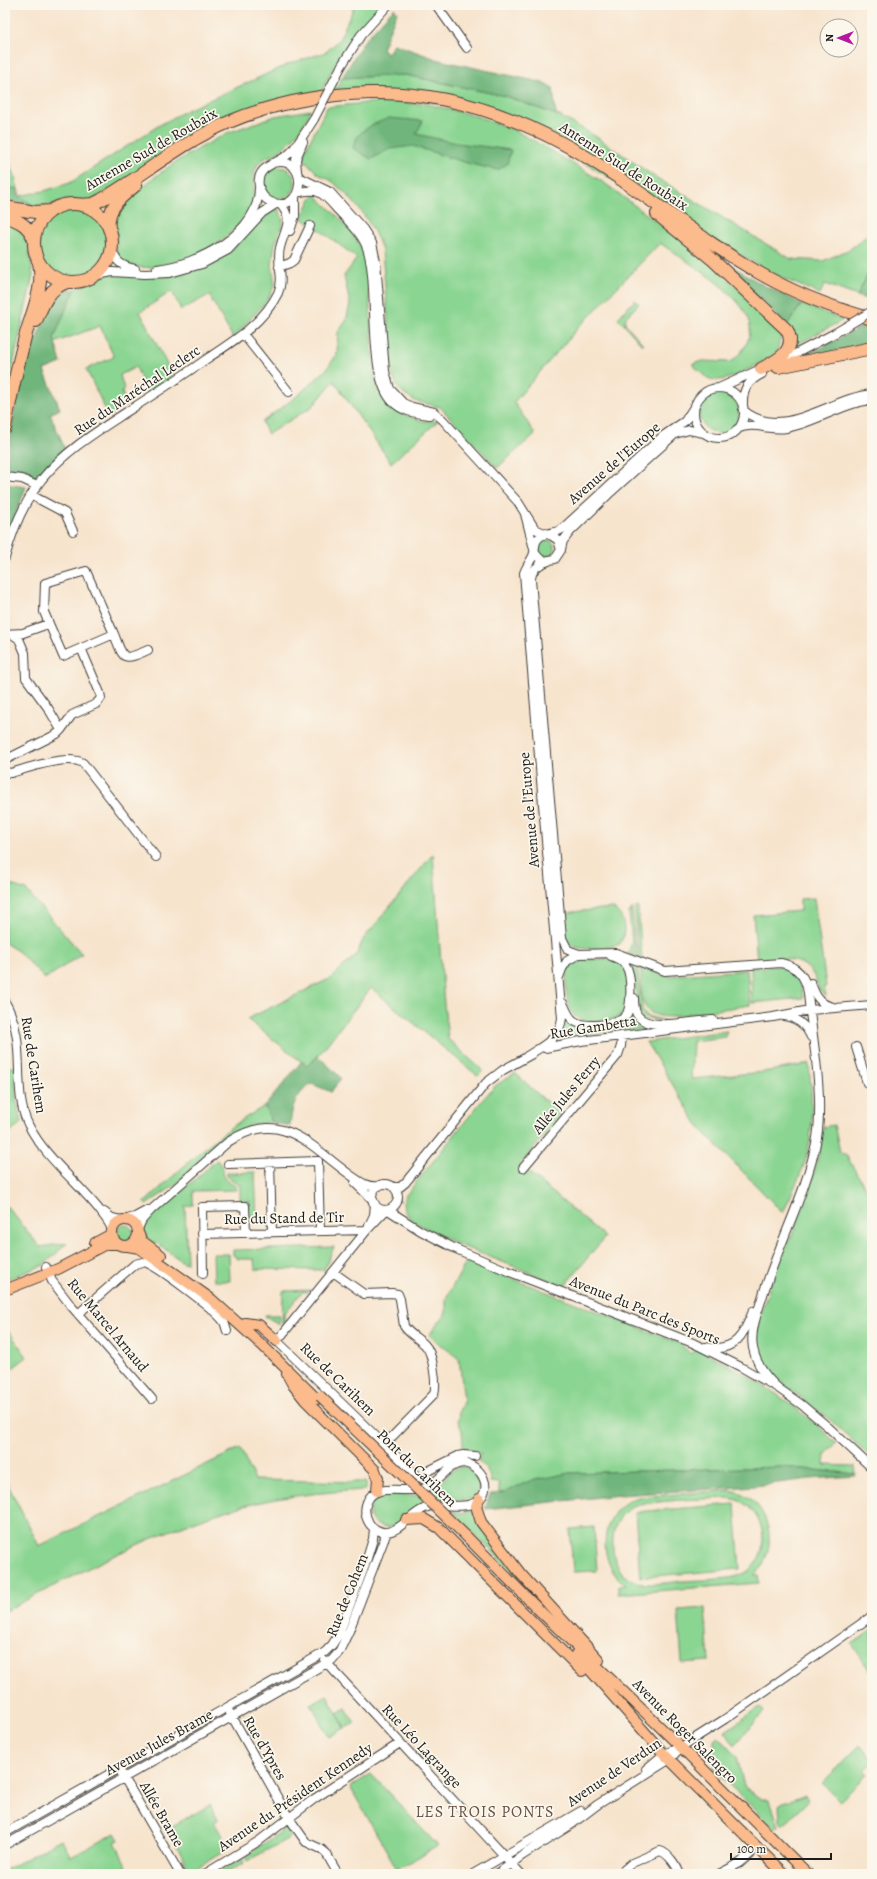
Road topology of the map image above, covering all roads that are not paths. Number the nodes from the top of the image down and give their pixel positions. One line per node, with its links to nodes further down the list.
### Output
1 (388, 5): 4 (street, bridge)
2 (436, 5): 3 (street)
3 (467, 48)
4 (314, 119): 5 (street); 6 (street)
5 (273, 163): 6 (street); 8 (street)
6 (298, 174): 9 (street); 40 (street)
7 (616, 182): 16 (highway, Antenne Sud de Roubaix); 27 (highway, Antenne Sud de Roubaix); 33 (highway)
8 (259, 188): 10 (street); 18 (street)
9 (296, 195): 10 (street); 19 (street, Rue du Maréchal Leclerc); 40 (street)
10 (278, 204): 19 (street, Rue du Maréchal Leclerc); 22 (street)
11 (80, 205): 13 (highway); 16 (highway); 24 (highway, Antenne Sud de Roubaix)
12 (5, 207): 13 (highway)
13 (51, 211): 17 (highway)
14 (5, 216): 17 (highway)
15 (310, 226): 21 (street)
16 (109, 229): 18 (highway)
17 (34, 240): 20 (highway)
18 (112, 247): 22 (highway)
19 (279, 251): 21 (street, Rue du Maréchal Leclerc)
20 (38, 262): 23 (highway); 31 (highway)
21 (279, 267): 28 (street, Rue du Maréchal Leclerc)
22 (93, 276): 23 (highway)
23 (67, 282): 31 (highway)
24 (790, 289): 25 (highway); 26 (highway, Antenne Sud de Roubaix)
25 (872, 311): 29 (street, bridge)
26 (872, 318): 29 (street)
27 (872, 324)
28 (243, 334): 35 (street); 45 (street, Rue du Maréchal Leclerc)
29 (836, 335): 32 (street); 33 (street)
30 (872, 348): 32 (highway)
31 (19, 365): 41 (highway)
32 (778, 367): 39 (street)
33 (761, 369): 34 (street)
34 (719, 388): 38 (street); 39 (street)
35 (289, 392)
36 (872, 394): 39 (street)
37 (872, 400): 42 (street)
38 (694, 407): 43 (street); 49 (street, Avenue de l'Europe)
39 (743, 408): 42 (street)
40 (445, 424): 47 (street)
41 (5, 428)
42 (737, 429): 43 (street)
43 (704, 433): 51 (street, Avenue de l'Europe)
44 (5, 477): 45 (street)
45 (37, 486): 46 (street, Rue du Maréchal Leclerc)
46 (31, 495): 48 (street); 52 (street, Rue du Maréchal Leclerc)
47 (526, 514): 49 (street); 50 (street)
48 (74, 531)
49 (548, 535): 50 (street); 51 (street)
50 (534, 548): 53 (street); 67 (street, Avenue de l'Europe)
51 (561, 550): 53 (street)
52 (5, 558)
53 (549, 561): 64 (street, Avenue de l'Europe)
54 (48, 624): 55 (street); 56 (street); 57 (street)
55 (9, 634): 59 (street)
56 (114, 634): 57 (street); 58 (street)
57 (81, 648): 59 (street)
58 (148, 650)
59 (61, 730): 60 (street)
60 (5, 760)
61 (5, 772): 62 (street)
62 (156, 857)
63 (604, 953): 64 (street); 65 (street); 66 (street)
64 (579, 954): 67 (street)
65 (627, 968): 68 (street); 76 (street)
66 (795, 968): 73 (street); 74 (street)
67 (559, 978): 68 (street, Avenue de l'Europe)
68 (561, 999): 80 (street, Avenue de l'Europe)
69 (872, 1001): 72 (street, Rue Gambetta)
70 (5, 1002): 90 (street, Rue de Carihem)
71 (872, 1005): 72 (street, Rue Gambetta)
72 (854, 1006): 73 (street, Rue Gambetta)
73 (839, 1008): 74 (street, Rue Gambetta)
74 (810, 1010): 75 (street, Rue Gambetta); 79 (street)
75 (781, 1015): 76 (street, Rue Gambetta); 79 (street)
76 (738, 1021): 77 (street, Rue Gambetta)
77 (622, 1036): 80 (street, Rue Gambetta); 85 (street, Allée Jules Ferry)
78 (856, 1047): 81 (street)
79 (814, 1049): 105 (street)
80 (528, 1056): 87 (street, Rue Gambetta)
81 (872, 1086)
82 (270, 1162): 83 (street); 96 (street); 97 (street)
83 (228, 1164)
84 (336, 1164): 86 (street); 88 (street); 89 (street)
85 (523, 1168)
86 (379, 1186): 87 (street); 88 (street)
87 (393, 1187): 91 (street)
88 (374, 1202): 91 (street); 93 (street, Rue du Stand de Tir)
89 (158, 1203): 92 (street); 95 (street)
90 (96, 1205): 92 (street, Rue de Carihem); 94 (street, Rue de Carihem)
91 (387, 1210): 93 (street, Rue du Stand de Tir); 110 (street, Avenue du Parc des Sports)
92 (124, 1220): 94 (main road); 95 (main road)
93 (367, 1230): 96 (street, Rue du Stand de Tir); 103 (street, Rue du Stand de Tir)
94 (112, 1231): 100 (main road); 102 (main road)
95 (138, 1231): 101 (main road); 111 (main road)
96 (320, 1231): 97 (street, Rue du Stand de Tir)
97 (272, 1232): 98 (street, Rue du Stand de Tir)
98 (246, 1233): 99 (street, Rue du Stand de Tir); 99 (street)
99 (202, 1234): 104 (street)
100 (117, 1244): 101 (main road); 102 (main road)
101 (128, 1246): 111 (main road, Rue de Carihem)
102 (47, 1270): 106 (main road); 107 (main road); 108 (street, Rue Marcel Arnaud)
103 (333, 1272): 111 (street, Rue du Stand de Tir); 116 (street)
104 (203, 1274)
105 (768, 1278): 110 (street); 113 (street)
106 (5, 1283)
107 (5, 1290)
108 (78, 1314): 109 (street); 115 (street, Rue Marcel Arnaud)
109 (227, 1331)
110 (693, 1343): 113 (street, Avenue du Parc des Sports)
111 (272, 1347): 112 (main road, Pont du Carihem); 114 (main road, Pont du Carihem); 116 (street, Rue de Carihem)
112 (286, 1368): 114 (main road, Pont du Carihem); 122 (main road)
113 (778, 1388): 119 (street, Avenue du Parc des Sports)
114 (318, 1397): 127 (main road, Pont du Carihem, bridge)
115 (152, 1399)
116 (385, 1444): 121 (street, Rue de Carihem)
117 (475, 1456): 118 (street)
118 (463, 1459): 120 (street); 121 (street); 123 (street)
119 (872, 1468)
120 (428, 1471)
121 (435, 1482): 122 (street)
122 (377, 1491): 125 (street)
123 (479, 1499): 124 (street); 134 (main road)
124 (406, 1520): 126 (street); 135 (main road)
125 (374, 1528): 126 (street); 128 (street, Rue de Cohem)
126 (387, 1532): 129 (street, Rue de Cohem)
127 (538, 1612): 134 (main road, Avenue Roger Salengro); 135 (main road, Avenue Roger Salengro)
128 (347, 1613): 129 (street); 131 (street, Rue de Cohem)
129 (355, 1616): 131 (street, Rue de Cohem)
130 (872, 1616): 139 (street, Avenue de Verdun)
131 (342, 1636): 132 (street, Rue de Cohem); 133 (street, Rue de Cohem)
132 (320, 1655): 133 (street, Rue Léo Lagrange); 136 (street, Avenue Jules Brame)
133 (327, 1664): 137 (street, Avenue Jules Brame); 138 (street, Rue Léo Lagrange)
134 (621, 1689): 139 (main road, Avenue Roger Salengro)
135 (613, 1698): 140 (main road, Avenue Roger Salengro)
136 (227, 1708): 137 (street, Rue d'Ypres); 141 (street, Avenue Jules Brame)
137 (232, 1718): 142 (street, Avenue Jules Brame); 143 (street, Rue d'Ypres)
138 (400, 1743): 143 (street, Avenue du Président Kennedy); 148 (street, Rue Léo Lagrange)
139 (681, 1748): 140 (street, Avenue de Verdun); 161 (main road, Avenue Roger Salengro)
140 (667, 1757): 147 (main road, Avenue Roger Salengro); 148 (street, Avenue de Verdun); 149 (street, Avenue de Verdun)
141 (119, 1768): 142 (street, Allée Brame); 144 (street, Avenue Jules Brame)
142 (124, 1778): 145 (street, Avenue Jules Brame); 151 (street, Allée Brame)
143 (289, 1818): 152 (street, Avenue du Président Kennedy); 153 (street, Rue d'Ypres)
144 (8, 1831): 145 (street)
145 (17, 1838): 146 (street, Avenue Jules Brame)
146 (5, 1845)
147 (758, 1847): 159 (street); 160 (main road, Avenue Roger Salengro)
148 (504, 1856): 149 (street, Rue Léo Lagrange); 154 (street, Avenue de Verdun)
149 (512, 1864): 155 (street, Avenue de Verdun); 156 (street, Rue Léo Lagrange)
150 (628, 1871): 157 (street); 158 (street)
151 (180, 1874)
152 (204, 1874)
153 (338, 1874)
154 (473, 1874)
155 (497, 1874)
156 (521, 1874)
157 (620, 1874)
158 (680, 1874)
159 (718, 1874)
160 (784, 1874)
161 (808, 1874)

